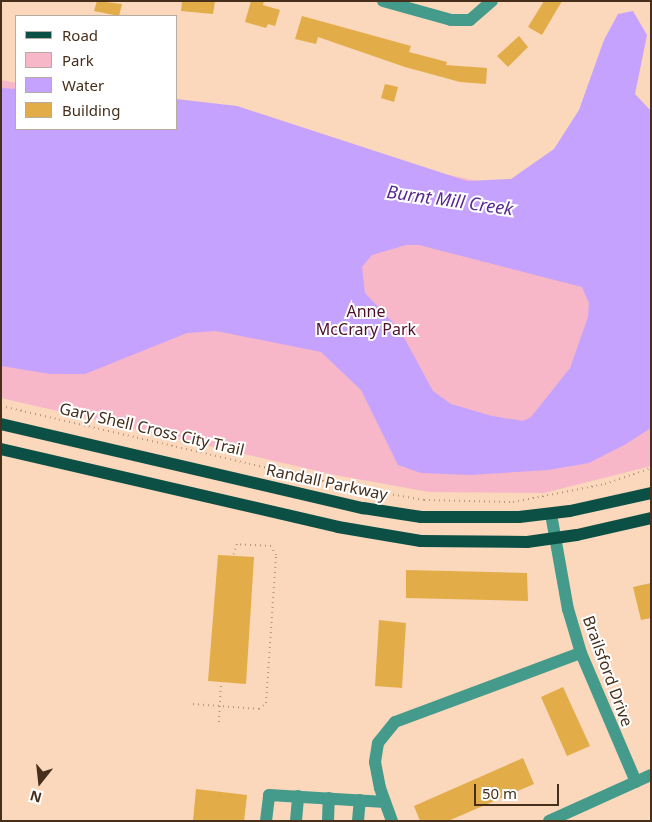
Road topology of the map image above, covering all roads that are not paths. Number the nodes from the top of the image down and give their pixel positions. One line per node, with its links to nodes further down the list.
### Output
1 (383, 1): 2 (street)
2 (492, 1)
3 (1, 424): 6 (main road, Randall Parkway)
4 (1, 449): 8 (main road)
5 (651, 493): 6 (main road, Randall Parkway)
6 (551, 514): 8 (street, Brailsford Drive)
7 (651, 518): 8 (main road)
8 (556, 539): 9 (street, Brailsford Drive)
9 (581, 653): 11 (street, Brailsford Drive); 15 (street)
10 (651, 776): 11 (street)
11 (636, 782): 21 (street)
12 (298, 796): 13 (street); 16 (street); 17 (street)
13 (329, 798): 14 (street); 18 (street)
14 (360, 800): 15 (street); 19 (street)
15 (385, 802): 20 (street)
16 (266, 821)
17 (296, 821)
18 (328, 821)
19 (358, 821)
20 (392, 821)
21 (549, 821)

